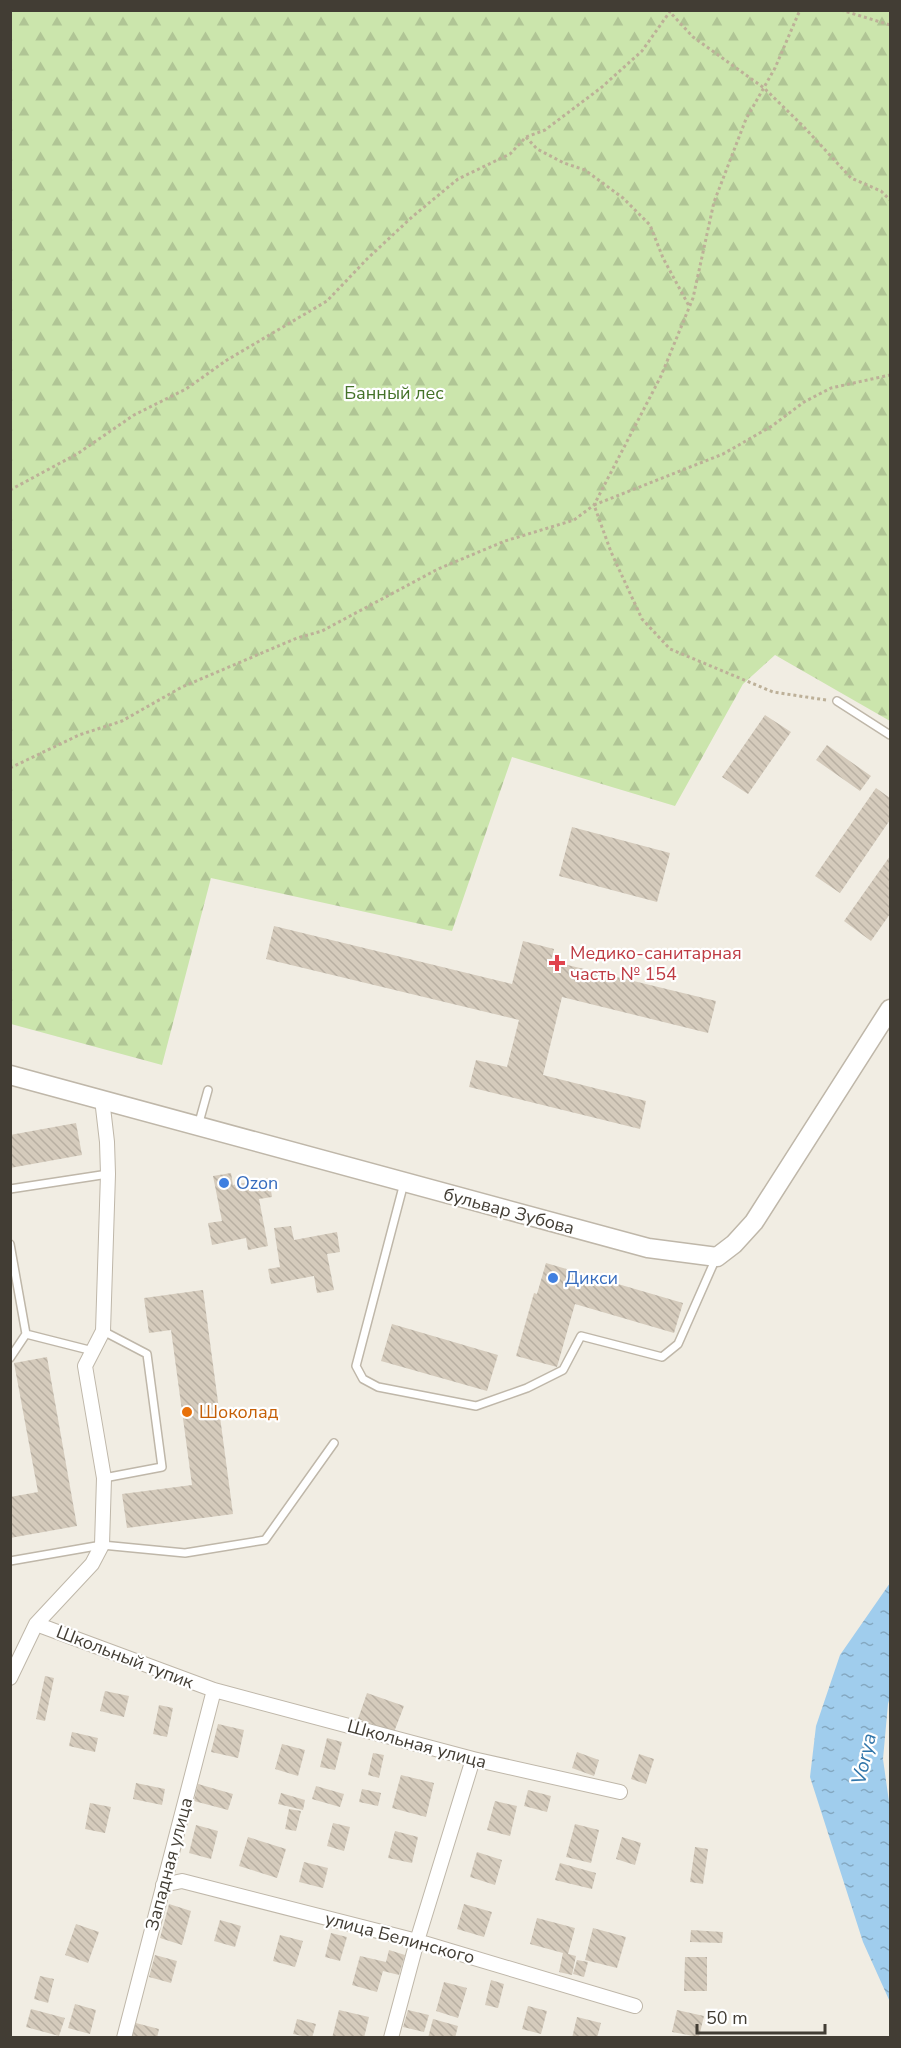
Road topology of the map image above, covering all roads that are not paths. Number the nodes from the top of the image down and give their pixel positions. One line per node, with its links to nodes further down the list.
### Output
1 (837, 701): 2 (lane)
2 (891, 735)
3 (891, 1009): 12 (street)
4 (10, 1075): 6 (street, бульвар Зубова)
5 (208, 1090): 7 (lane)
6 (102, 1099): 7 (street, бульвар Зубова); 8 (street)
7 (198, 1126): 9 (street, бульвар Зубова)
8 (108, 1174): 10 (lane); 13 (street)
9 (404, 1183): 12 (street, бульвар Зубова); 12 (lane)
10 (10, 1189)
11 (10, 1244): 14 (lane)
12 (717, 1257)
13 (103, 1331): 15 (street); 18 (lane)
14 (26, 1334): 15 (lane); 16 (lane)
15 (93, 1352): 18 (street)
16 (10, 1358)
17 (334, 1443): 19 (lane)
18 (104, 1478): 19 (street)
19 (102, 1545): 20 (lane); 21 (street)
20 (10, 1561)
21 (36, 1624): 22 (street); 23 (street, Школьный тупик)
22 (10, 1678)
23 (214, 1690): 24 (street, Школьная улица); 26 (street, Западная улица)
24 (473, 1759): 25 (street, Школьная улица); 27 (street)
25 (620, 1792)
26 (163, 1885): 27 (street, улица Белинского); 29 (street, Западная улица)
27 (417, 1941): 28 (street, улица Белинского); 30 (street)
28 (635, 2006)
29 (124, 2037)
30 (392, 2037)

